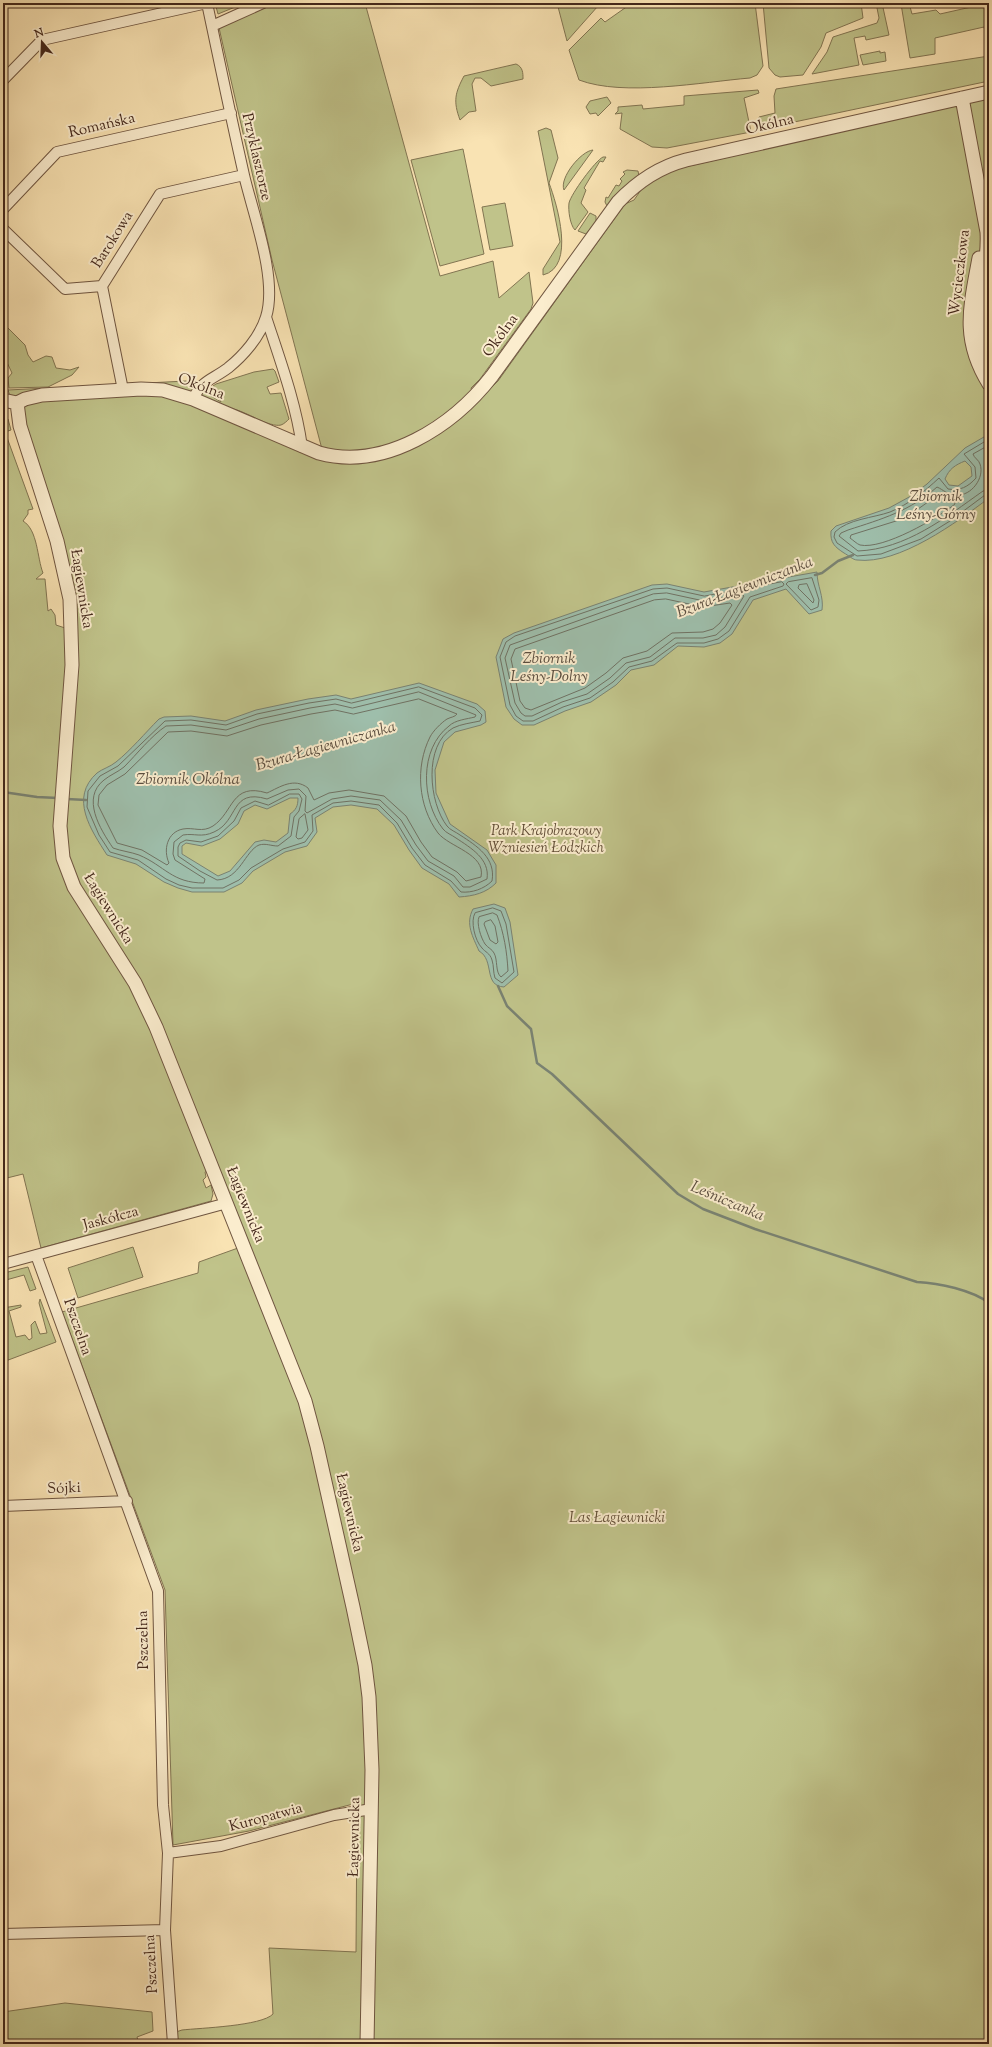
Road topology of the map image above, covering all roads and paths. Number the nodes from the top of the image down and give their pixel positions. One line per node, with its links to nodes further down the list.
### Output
1 (207, 3): 3 (street, Przyklasztorze); 4 (street)
2 (264, 3): 3 (street)
3 (212, 26): 7 (street, Przyklasztorze)
4 (3, 80)
5 (989, 92): 6 (street, Okólna)
6 (962, 98): 10 (street, Wycieczkowa); 20 (street, Okólna)
7 (230, 113): 8 (street, Przyklasztorze); 9 (street, Romańska)
8 (244, 175): 12 (street, Barokowa); 13 (street, Przyklasztorze)
9 (3, 209)
10 (983, 210): 14 (street, Wycieczkowa); 15 (street, Wycieczkowa)
11 (3, 229): 12 (street)
12 (102, 286): 16 (street, Barokowa)
13 (266, 317): 17 (street, Przyklasztorze); 20 (street, Przyklasztorze)
14 (989, 364)
15 (989, 384)
16 (123, 390): 17 (street, Okólna); 19 (street, Okólna)
17 (193, 399): 20 (street, Okólna)
18 (3, 400): 19 (street)
19 (17, 403): 21 (street, Łagiewnicka)
20 (302, 447)
21 (227, 1203): 22 (street, Jaskółcza); 26 (street, Łagiewnicka)
22 (36, 1256): 23 (street, Jaskółcza); 24 (street, Pszczelna)
23 (3, 1264)
24 (127, 1502): 25 (street, Sójki); 27 (street, Pszczelna)
25 (3, 1506)
26 (372, 1809): 27 (street, Kuropatwia); 31 (street, Łagiewnicka)
27 (168, 1853): 28 (street, Pszczelna)
28 (165, 1930): 29 (street); 30 (street, Pszczelna)
29 (3, 1934)
30 (173, 2044)
31 (367, 2044)

